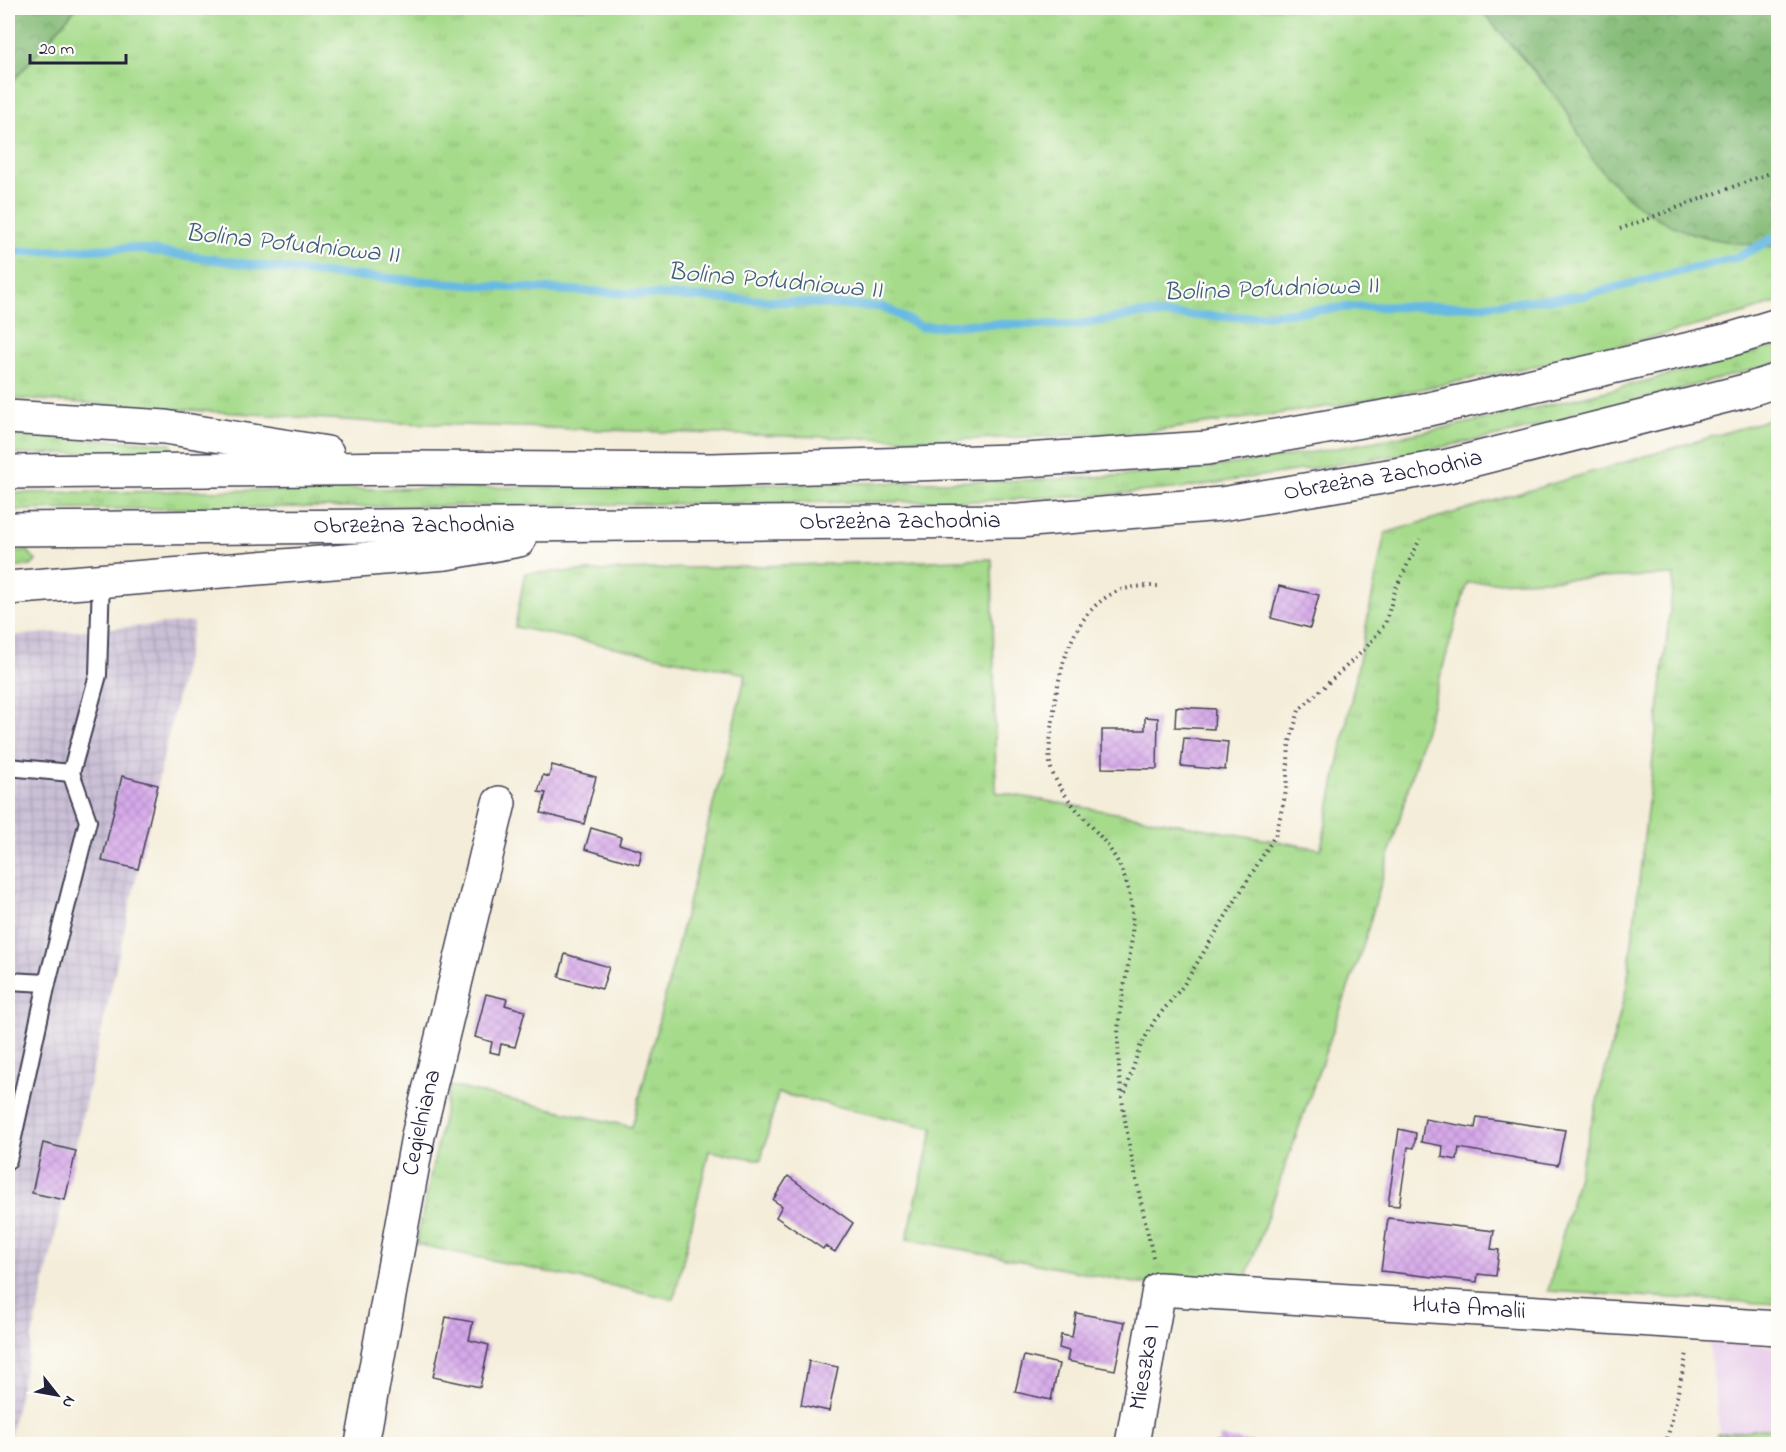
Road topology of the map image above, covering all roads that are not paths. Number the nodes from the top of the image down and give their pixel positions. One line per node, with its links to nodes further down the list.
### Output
1 (1779, 325): 4 (street)
2 (1779, 380): 6 (street, Obrzeżna Zachodnia)
3 (8, 417): 4 (street)
4 (417, 468): 5 (street)
5 (8, 472)
6 (619, 523): 7 (street, Obrzeżna Zachodnia); 8 (street)
7 (8, 529)
8 (101, 579): 9 (street); 11 (lane)
9 (8, 588)
10 (8, 767): 11 (lane)
11 (71, 773): 14 (lane)
12 (498, 804): 19 (street, Cegielniana)
13 (8, 981): 14 (lane)
14 (47, 983): 15 (lane)
15 (14, 1102): 16 (lane)
16 (8, 1160)
17 (1160, 1289): 18 (street, Huta Amalii); 20 (street, Mieszka I)
18 (1779, 1328)
19 (362, 1444)
20 (1132, 1444)

